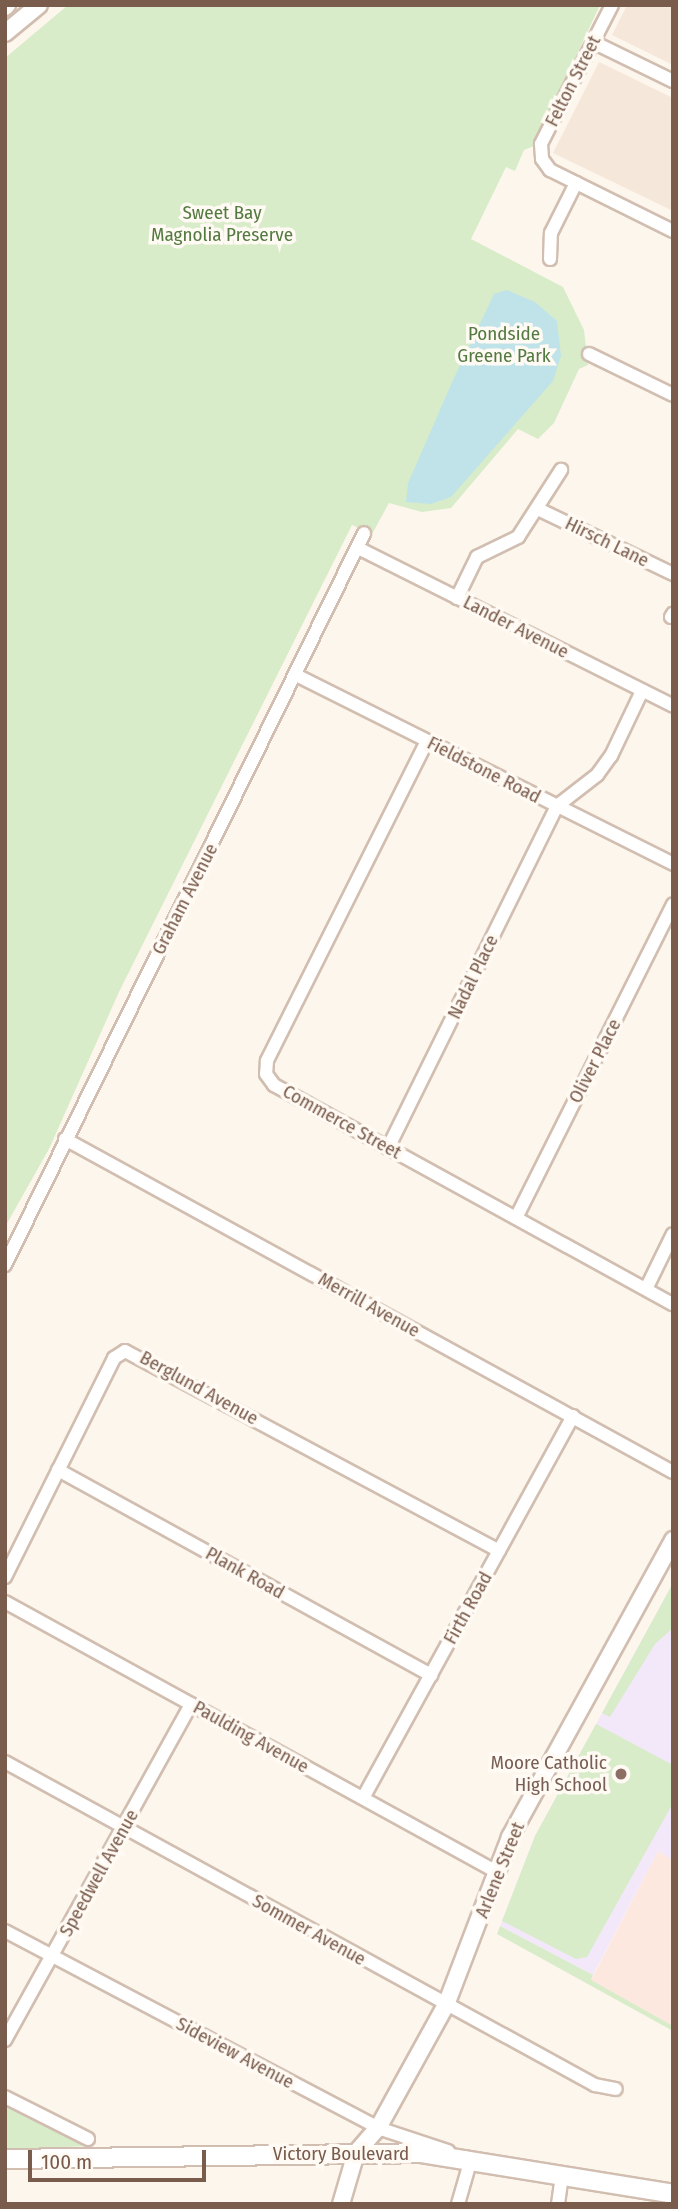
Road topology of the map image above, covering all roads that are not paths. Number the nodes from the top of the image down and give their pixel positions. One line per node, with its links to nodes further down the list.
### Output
1 (38, 5): 3 (street)
2 (612, 5): 4 (street, Felton Street)
3 (5, 33)
4 (593, 42): 5 (street); 6 (street, Felton Street)
5 (673, 81)
6 (576, 183): 7 (street); 8 (street)
7 (673, 231)
8 (550, 259)
9 (589, 354): 10 (street)
10 (673, 395)
11 (561, 470): 12 (street, Hirsch Lane)
12 (540, 510): 15 (street, Hirsch Lane); 16 (street, Hirsch Lane)
13 (364, 533): 14 (street, Graham Avenue)
14 (359, 549): 16 (street, Lander Avenue); 17 (street, Graham Avenue)
15 (673, 573)
16 (457, 598): 18 (street, Lander Avenue)
17 (296, 675): 20 (street, Fieldstone Road); 24 (street, Graham Avenue)
18 (642, 691): 19 (street, Lander Avenue); 21 (street)
19 (673, 706)
20 (427, 741): 21 (street, Fieldstone Road); 25 (street, Commerce Street)
21 (557, 806): 22 (street, Fieldstone Road); 25 (street, Nadal Place)
22 (673, 864)
23 (673, 904): 26 (street, Oliver Place)
24 (65, 1139): 28 (street, Graham Avenue); 31 (street, Merrill Avenue)
25 (388, 1148): 26 (street, Commerce Street)
26 (516, 1218): 29 (street, Commerce Street)
27 (673, 1234): 29 (street)
28 (5, 1265)
29 (646, 1289): 30 (street, Commerce Street)
30 (673, 1304)
31 (573, 1416): 33 (street, Merrill Avenue); 35 (street, Firth Road)
32 (58, 1470): 35 (street, Berglund Avenue); 36 (street, Berglund Avenue); 38 (street, Plank Road)
33 (673, 1472)
34 (673, 1540): 43 (street, Arlene Street)
35 (499, 1552): 38 (street, Firth Road)
36 (5, 1577)
37 (5, 1602): 39 (street, Paulding Avenue)
38 (431, 1675): 41 (street, Firth Road)
39 (191, 1704): 41 (street, Paulding Avenue); 42 (street, Speedwell Avenue)
40 (5, 1762): 42 (street, Sommer Avenue)
41 (363, 1798): 43 (street, Paulding Avenue)
42 (125, 1828): 45 (street, Speedwell Avenue); 46 (street, Sommer Avenue)
43 (497, 1872): 46 (street, Arlene Street)
44 (5, 1931): 45 (street, Sideview Avenue)
45 (52, 1957): 47 (street, Speedwell Avenue); 50 (street, Sideview Avenue)
46 (446, 2005): 48 (street, Sommer Avenue); 50 (street, Arlene Street)
47 (5, 2040)
48 (617, 2089)
49 (5, 2097): 51 (street)
50 (378, 2129): 52 (street, Arlene Street); 54 (street, Sideview Avenue)
51 (88, 2139)
52 (356, 2153): 53 (main road, Victory Boulevard); 54 (main road, Victory Boulevard); 57 (street, Arlene Street)
53 (5, 2159)
54 (471, 2159): 55 (main road, Victory Boulevard); 58 (street)
55 (562, 2176): 56 (main road, Victory Boulevard); 59 (street)
56 (673, 2194)
57 (341, 2204)
58 (458, 2204)
59 (558, 2204)

